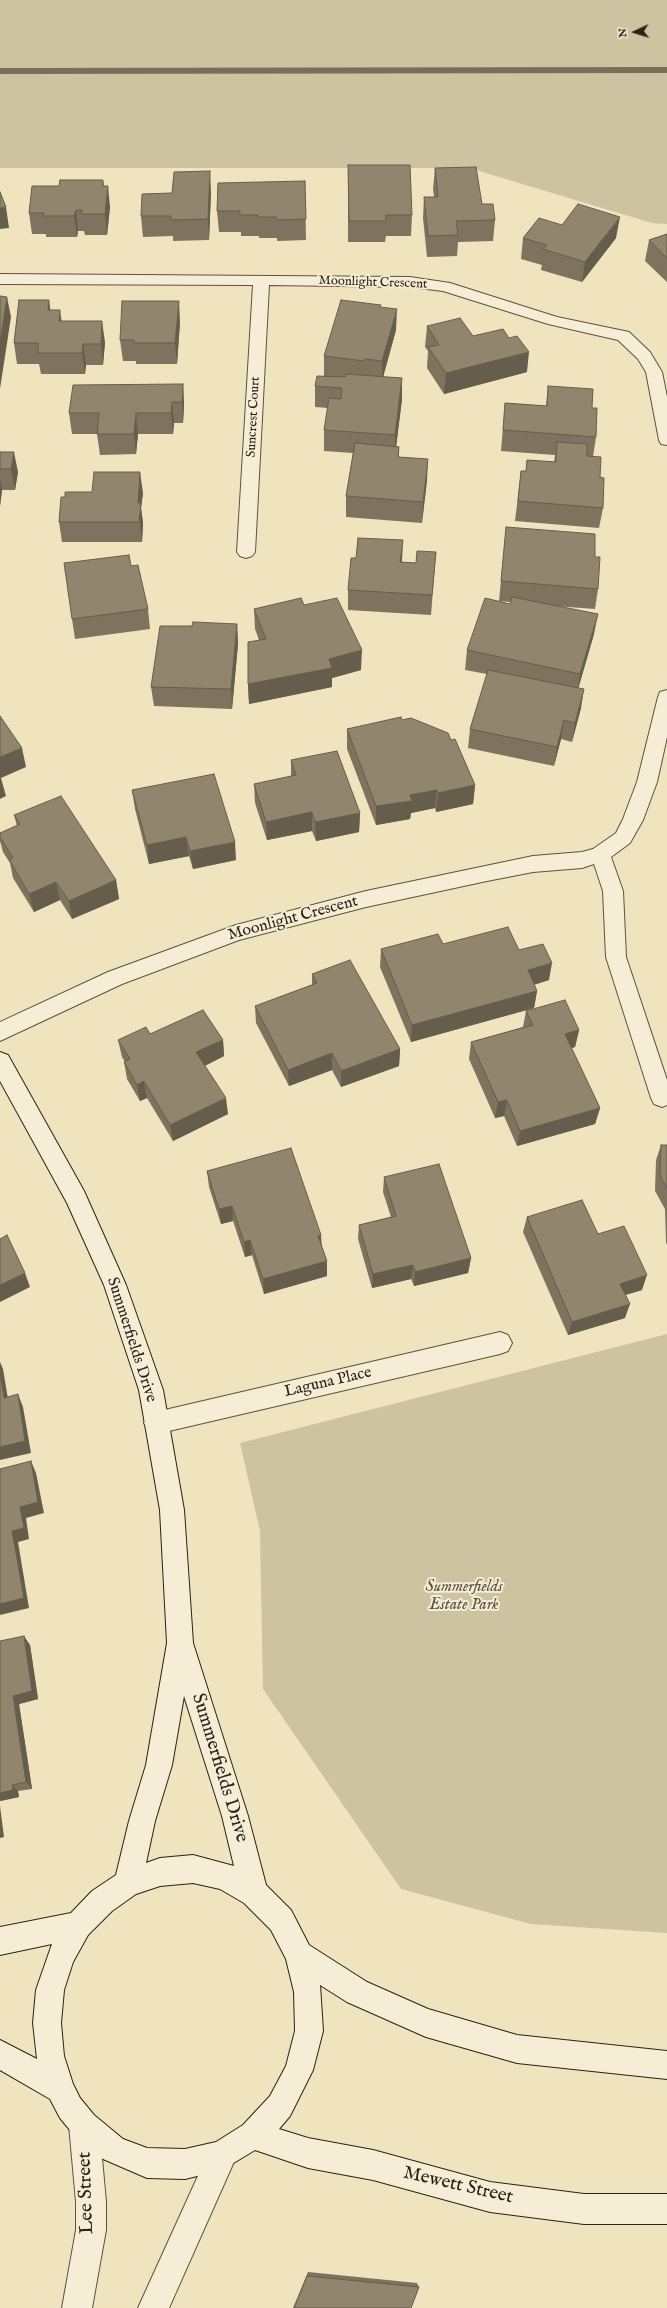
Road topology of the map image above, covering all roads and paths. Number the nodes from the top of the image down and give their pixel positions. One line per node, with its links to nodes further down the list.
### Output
1 (0, 279): 2 (street, Moonlight Crescent)
2 (261, 281): 3 (street, Moonlight Crescent); 4 (street, Suncrest Court)
3 (667, 440)
4 (246, 552)
5 (667, 697): 6 (street, Moonlight Crescent)
6 (600, 854): 7 (street, Moonlight Crescent); 9 (street)
7 (0, 1032)
8 (0, 1061): 11 (street, Summerfields Drive)
9 (662, 1098)
10 (500, 1343): 11 (street, Laguna Place)
11 (156, 1422): 12 (street, Summerfields Drive)
12 (180, 1643): 13 (street, Summerfields Drive); 14 (street, Summerfields Drive)
13 (128, 1883): 14 (street); 15 (street)
14 (254, 1893): 17 (street)
15 (78, 1925): 16 (street); 20 (street)
16 (0, 1940)
17 (300, 1955): 19 (street); 22 (street)
18 (0, 2054): 20 (street)
19 (667, 2065)
20 (60, 2089): 21 (street)
21 (84, 2125): 23 (street); 25 (street, Lee Street)
22 (253, 2135): 23 (street); 24 (street, Mewett Street)
23 (222, 2154): 26 (street)
24 (667, 2209)
25 (77, 2308)
26 (153, 2308)

